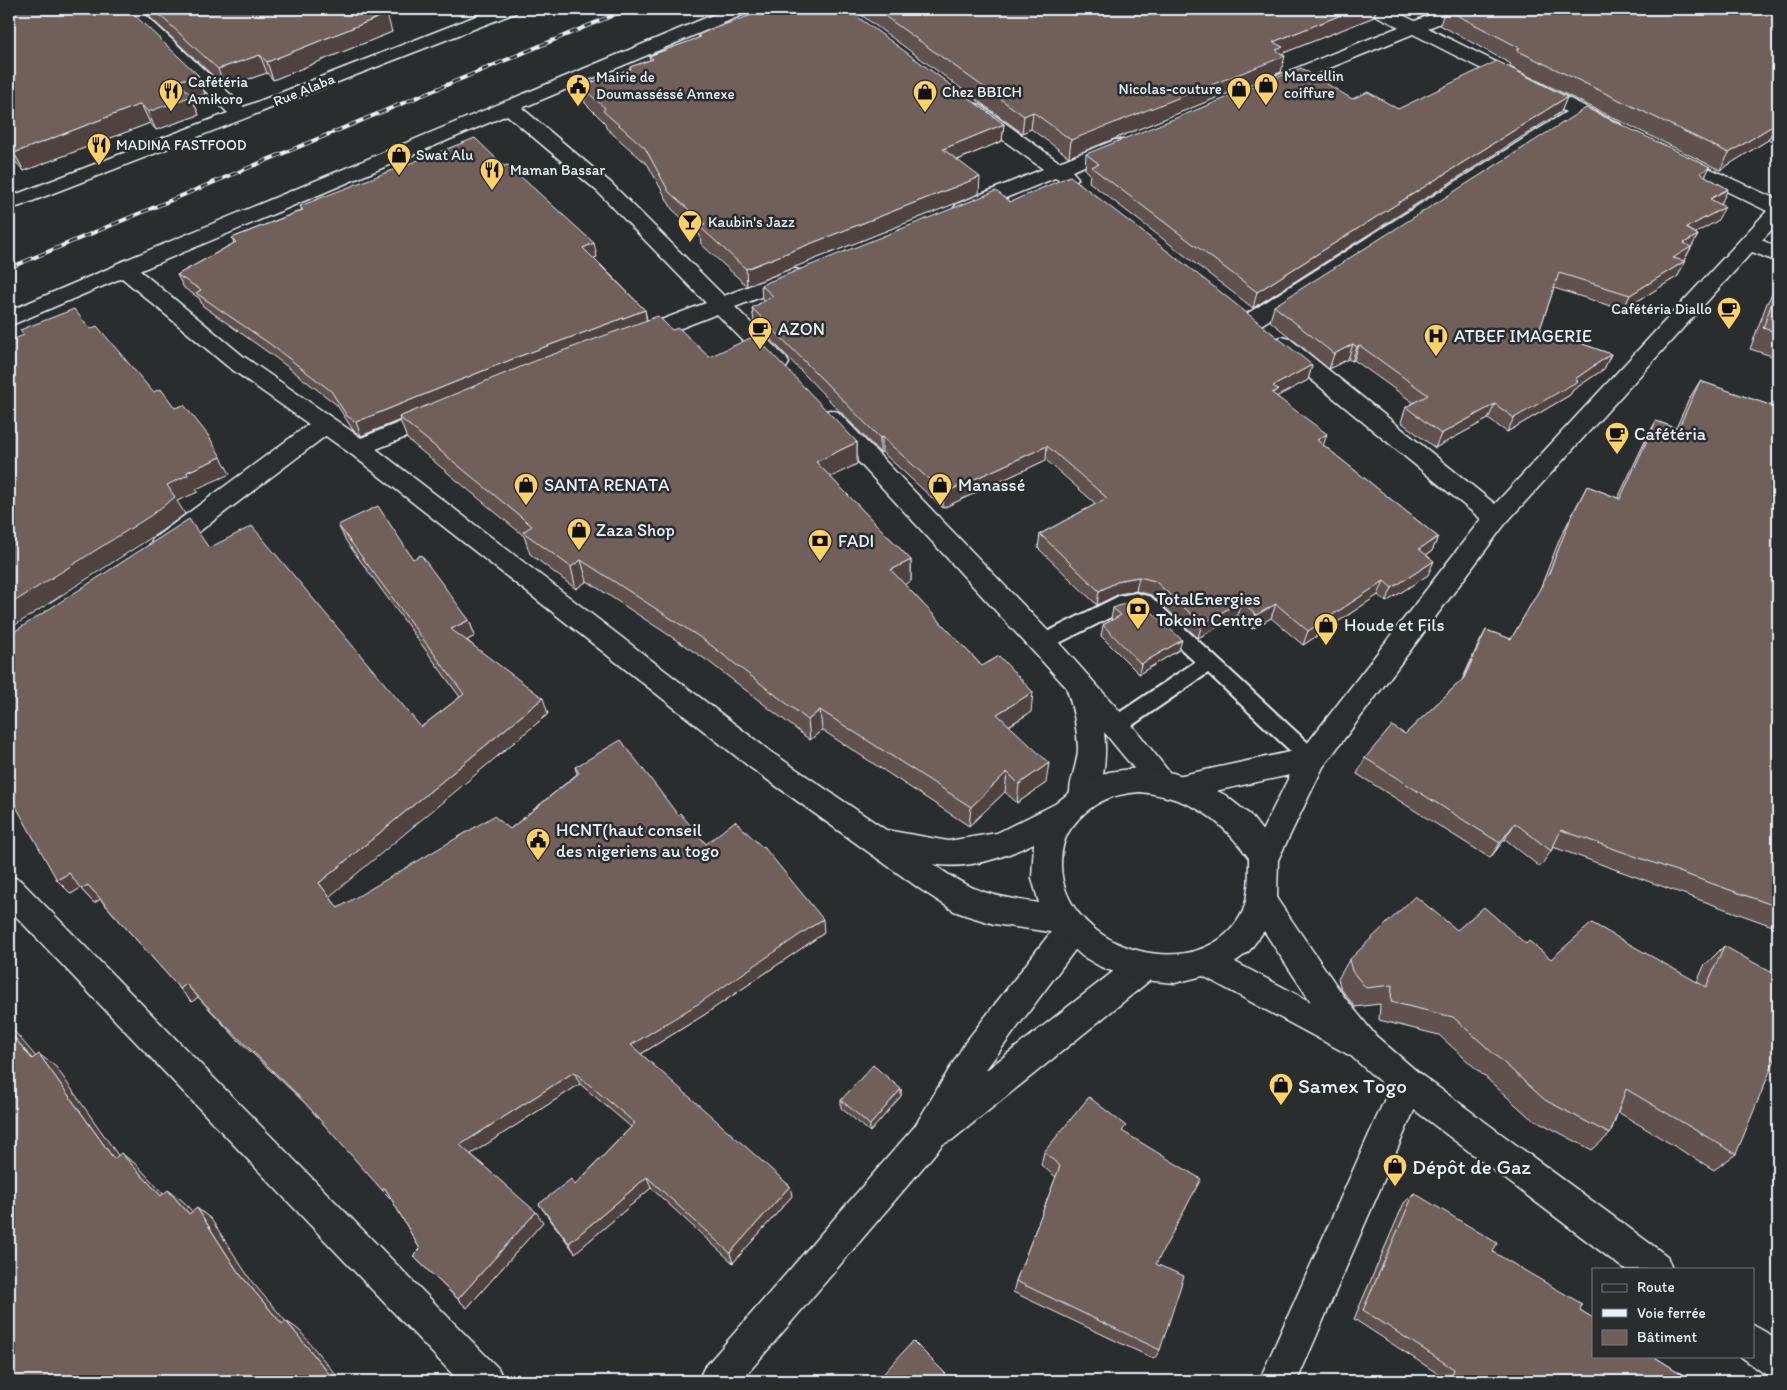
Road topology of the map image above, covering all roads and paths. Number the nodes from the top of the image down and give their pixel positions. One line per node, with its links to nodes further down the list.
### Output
1 (129, 9): 11 (street)
2 (509, 9): 11 (street, Rue Alaba)
3 (741, 9): 9 (street)
4 (1377, 9): 6 (street)
5 (1460, 9): 6 (street)
6 (1415, 27): 7 (street); 10 (street)
7 (1250, 93)
8 (954, 96): 15 (street)
9 (508, 106): 22 (street); 24 (street)
10 (1579, 112): 13 (street); 32 (street)
11 (241, 115): 17 (street, Rue Alaba)
12 (1140, 137): 15 (street)
13 (1631, 137)
14 (1657, 150): 18 (street)
15 (1057, 170): 16 (street); 19 (street)
16 (1081, 188)
17 (10, 201)
18 (1778, 210): 20 (street)
19 (949, 214)
20 (1749, 242): 21 (street); 32 (street)
21 (1778, 256)
22 (124, 269): 25 (street); 30 (street)
23 (813, 269): 24 (street)
24 (723, 306): 26 (street); 27 (street)
25 (9, 319)
26 (614, 346)
27 (791, 377)
28 (459, 406): 31 (street)
29 (818, 406): 34 (street)
30 (324, 425): 31 (street); 33 (street)
31 (359, 448): 41 (street)
32 (1496, 518): 38 (street)
33 (146, 557)
34 (1044, 642): 35 (lane); 36 (street)
35 (1208, 663): 37 (lane); 38 (lane)
36 (1078, 682): 37 (street); 40 (street)
37 (1117, 725): 39 (street)
38 (1312, 758): 39 (street); 42 (street)
39 (1172, 784): 40 (street); 42 (street)
40 (1073, 805): 41 (street); 45 (street)
41 (881, 843): 45 (street)
42 (1264, 857): 44 (street)
43 (9, 889): 54 (street)
44 (1261, 901): 46 (street); 48 (street)
45 (1068, 924): 47 (street); 50 (street)
46 (1206, 962): 47 (street); 48 (street)
47 (1143, 967): 50 (street)
48 (1364, 1047): 49 (street)
49 (1408, 1084): 51 (street); 56 (street)
50 (927, 1138): 55 (street)
51 (1653, 1268)
52 (1754, 1344): 53 (street)
53 (1778, 1361)
54 (484, 1381)
55 (717, 1381)
56 (1278, 1381)

